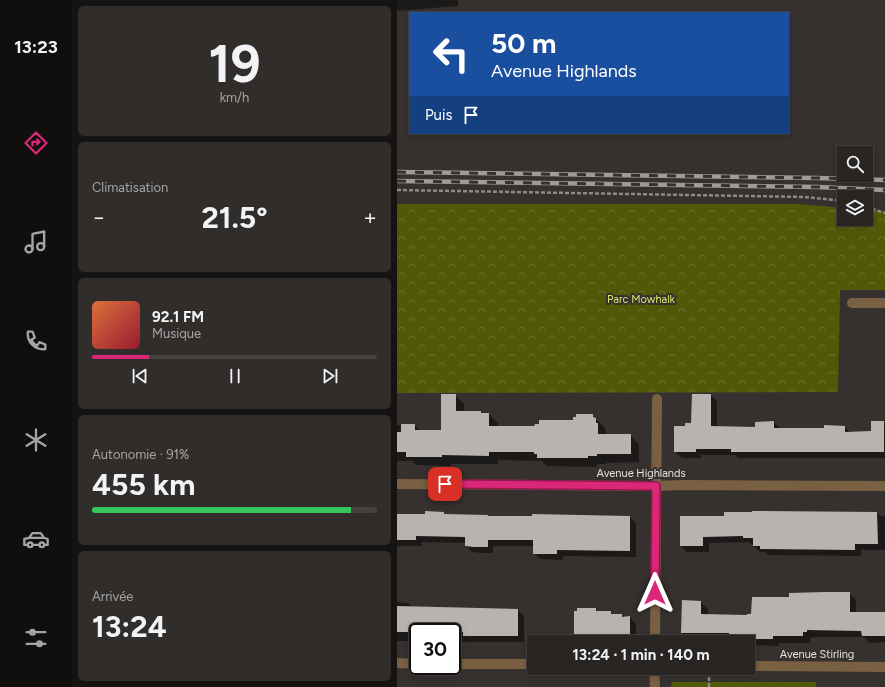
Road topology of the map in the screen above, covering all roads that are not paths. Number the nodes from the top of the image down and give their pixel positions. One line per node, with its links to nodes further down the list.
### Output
1 (852, 303): 2 (street)
2 (885, 303)
3 (657, 399): 5 (street)
4 (397, 484): 5 (street, Avenue Highlands)
5 (656, 486): 6 (street, Avenue Highlands); 7 (street)
6 (885, 486)
7 (655, 635)
8 (397, 664): 9 (street)
9 (409, 664)
10 (461, 664): 11 (street)
11 (527, 664)
12 (755, 666): 13 (street, Avenue Stirling)
13 (885, 667)
14 (654, 675): 15 (street)
15 (655, 687)

